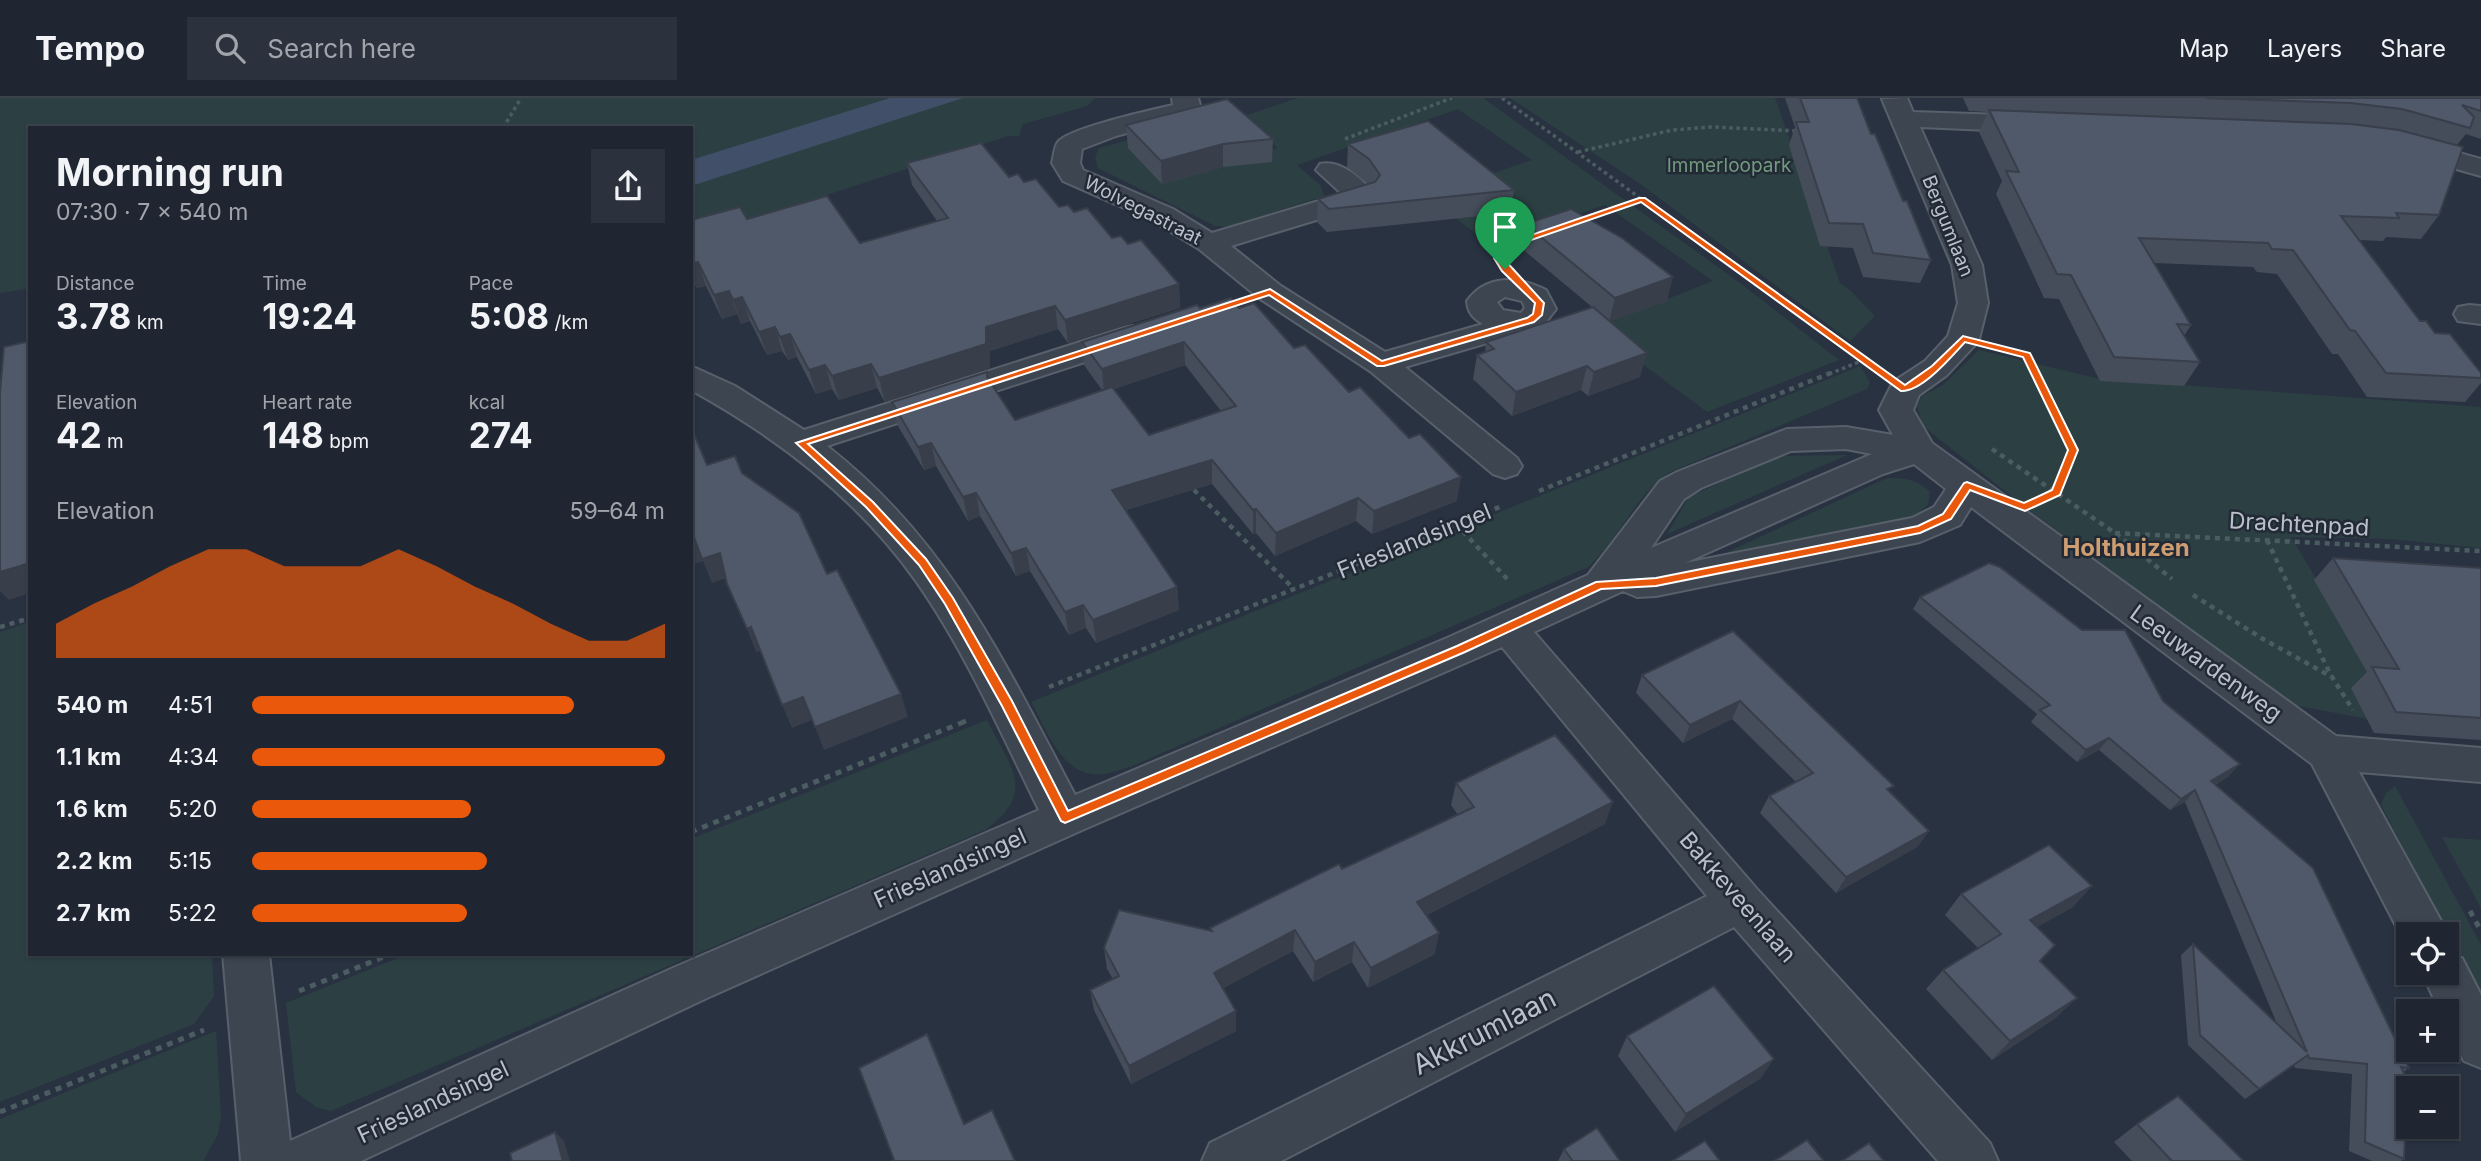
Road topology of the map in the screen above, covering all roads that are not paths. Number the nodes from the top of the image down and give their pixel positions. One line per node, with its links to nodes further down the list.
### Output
1 (1145, 98): 2 (street)
2 (1176, 106): 8 (street, Wolvegastraat)
3 (1898, 108): 4 (street); 18 (street, Bergumlaan)
4 (2065, 125)
5 (2386, 142): 6 (street)
6 (2481, 168)
7 (1330, 170): 8 (street)
8 (1209, 243): 10 (street, Wolvegastraat)
9 (1505, 269): 11 (street)
10 (1270, 292): 12 (street); 15 (street, Wolvegastraat)
11 (1527, 292): 13 (street); 13 (street)
12 (1231, 304)
13 (1521, 322): 15 (street)
14 (1166, 325): 17 (street)
15 (1381, 364): 19 (street, Wolvegastraat)
16 (693, 377): 17 (street)
17 (801, 443): 25 (street)
18 (1919, 451): 20 (street, Leeuwardenweg); 21 (street, Frieslandsingel); 21 (street, Frieslandsingel)
19 (1505, 466)
20 (1967, 485): 21 (street); 23 (street, Leeuwardenweg)
21 (1600, 585): 22 (street, Frieslandsingel)
22 (1523, 621): 25 (street, Frieslandsingel); 26 (street, Bakkeveenlaan)
23 (2327, 752): 24 (street); 27 (street, Leeuwardenweg)
24 (2481, 765)
25 (1065, 818): 32 (street, Frieslandsingel)
26 (1740, 902): 33 (street, Akkrumlaan); 34 (street, Bakkeveenlaan)
27 (2418, 922)
28 (246, 956): 31 (street)
29 (2451, 985): 30 (street)
30 (2481, 1045)
31 (267, 1161)
32 (304, 1161)
33 (1228, 1161)
34 (1972, 1161)

